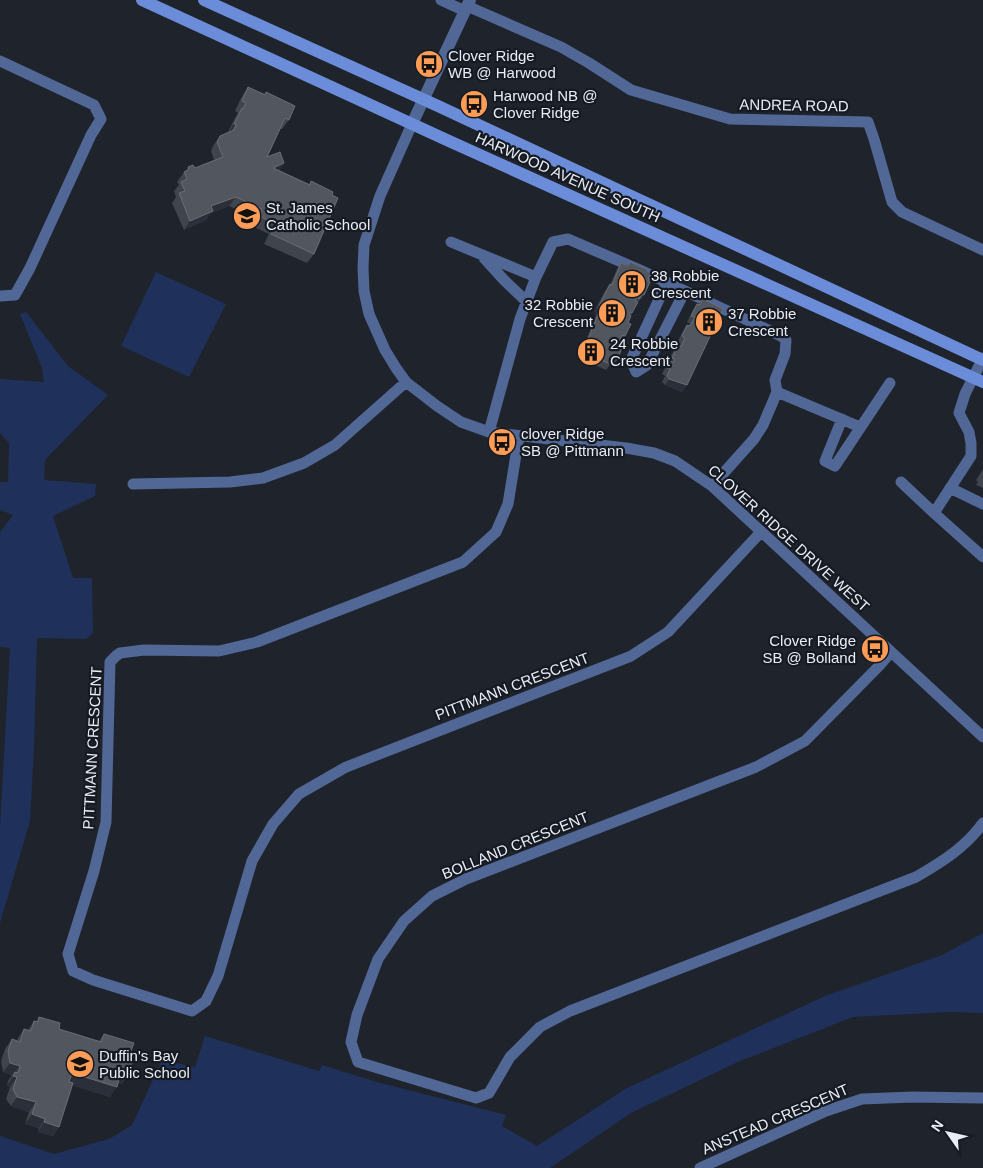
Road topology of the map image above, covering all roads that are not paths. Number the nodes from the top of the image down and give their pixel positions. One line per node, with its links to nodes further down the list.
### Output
1 (142, 0): 7 (main road, HARWOOD AVENUE SOUTH)
2 (204, 0): 6 (main road, HARWOOD AVENUE SOUTH)
3 (441, 0): 4 (street)
4 (467, 6): 6 (street, CLOVER RIDGE DRIVE WEST); 9 (street, ANDREA ROAD)
5 (0, 61): 14 (street)
6 (423, 100): 7 (street, CLOVER RIDGE DRIVE WEST); 16 (main road, HARWOOD AVENUE SOUTH)
7 (412, 124): 17 (main road, HARWOOD AVENUE SOUTH); 18 (street, CLOVER RIDGE DRIVE WEST)
8 (451, 242): 10 (street)
9 (983, 250)
10 (483, 256): 11 (street); 15 (street)
11 (536, 277): 12 (street); 15 (street)
12 (667, 282): 13 (street); 13 (street)
13 (684, 291): 20 (street)
14 (0, 296)
15 (527, 302): 23 (street)
16 (983, 359): 17 (street)
17 (978, 380): 28 (street)
18 (406, 382): 23 (street, CLOVER RIDGE DRIVE WEST); 26 (street)
19 (890, 383): 22 (street)
20 (777, 392): 21 (street); 27 (street)
21 (842, 419): 22 (street); 22 (street)
22 (860, 427)
23 (489, 432): 24 (street, CLOVER RIDGE DRIVE WEST)
24 (518, 436): 27 (street, CLOVER RIDGE DRIVE WEST); 31 (street, PITTMANN CRESCENT)
25 (901, 482): 30 (street)
26 (133, 484)
27 (712, 486): 31 (street, CLOVER RIDGE DRIVE WEST)
28 (950, 488): 29 (street); 30 (street)
29 (983, 504)
30 (934, 513): 32 (street)
31 (761, 532): 33 (street, CLOVER RIDGE DRIVE WEST)
32 (983, 558)
33 (891, 652): 34 (street, CLOVER RIDGE DRIVE WEST); 35 (street, BOLLAND CRESCENT)
34 (983, 737)
35 (983, 822)
36 (983, 1098): 37 (street, ANSTEAD CRESCENT)
37 (700, 1168)

